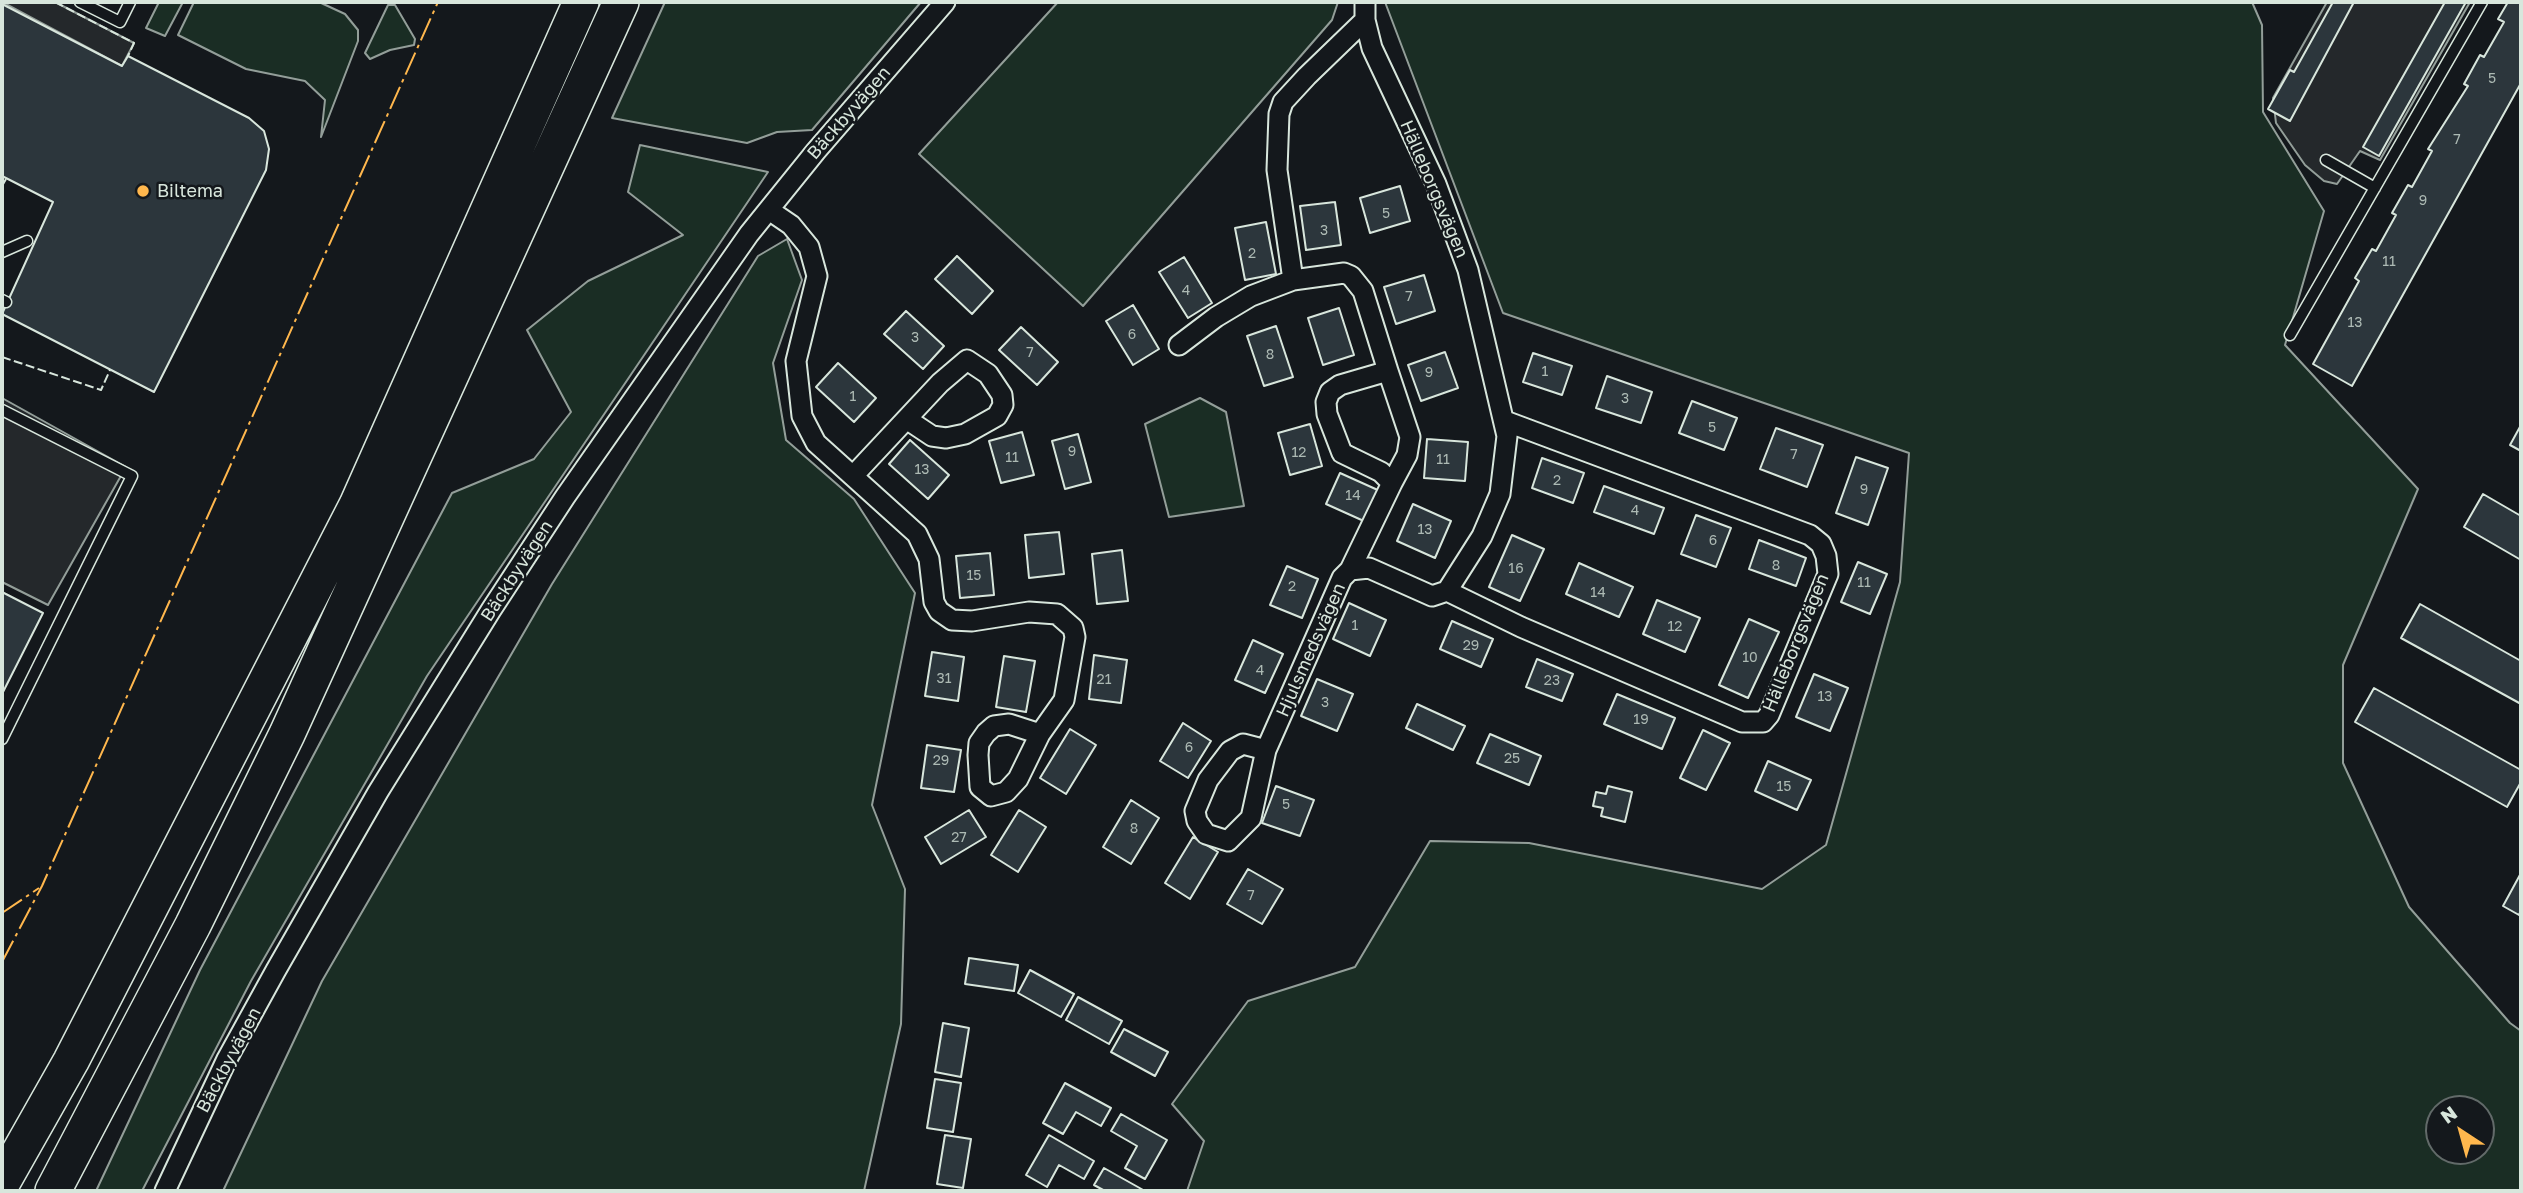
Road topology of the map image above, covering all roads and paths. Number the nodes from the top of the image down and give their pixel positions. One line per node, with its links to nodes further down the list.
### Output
1 (80, 2): 2 (lane)
2 (130, 2)
3 (581, 2): 27 (highway)
4 (621, 2): 28 (highway)
5 (945, 2): 10 (street, Bäckbyvägen)
6 (2482, 2): 9 (lane)
7 (1365, 11): 13 (street); 19 (street, Hälleborgsvägen)
8 (2326, 160): 9 (lane)
9 (2375, 188): 14 (lane)
10 (769, 210): 20 (street); 29 (street, Bäckbyvägen)
11 (27, 241): 12 (lane)
12 (2, 252)
13 (1293, 281): 15 (street); 16 (street)
14 (2290, 335)
15 (1179, 345)
16 (1388, 371): 21 (street); 21 (street)
17 (2, 410): 25 (lane)
18 (908, 420): 18 (street); 20 (street)
19 (1505, 421): 23 (street, Hälleborgsvägen); 23 (street, Hälleborgsvägen)
20 (853, 476): 24 (street)
21 (1392, 483): 22 (street)
22 (1350, 570): 23 (street, Hjulsmedsvägen); 26 (street, Hjulsmedsvägen)
23 (1447, 591)
24 (1040, 734)
25 (2, 739)
26 (1266, 750): 26 (street, Hjulsmedsvägen)
27 (2, 1183)
28 (53, 1191)
29 (164, 1191)

